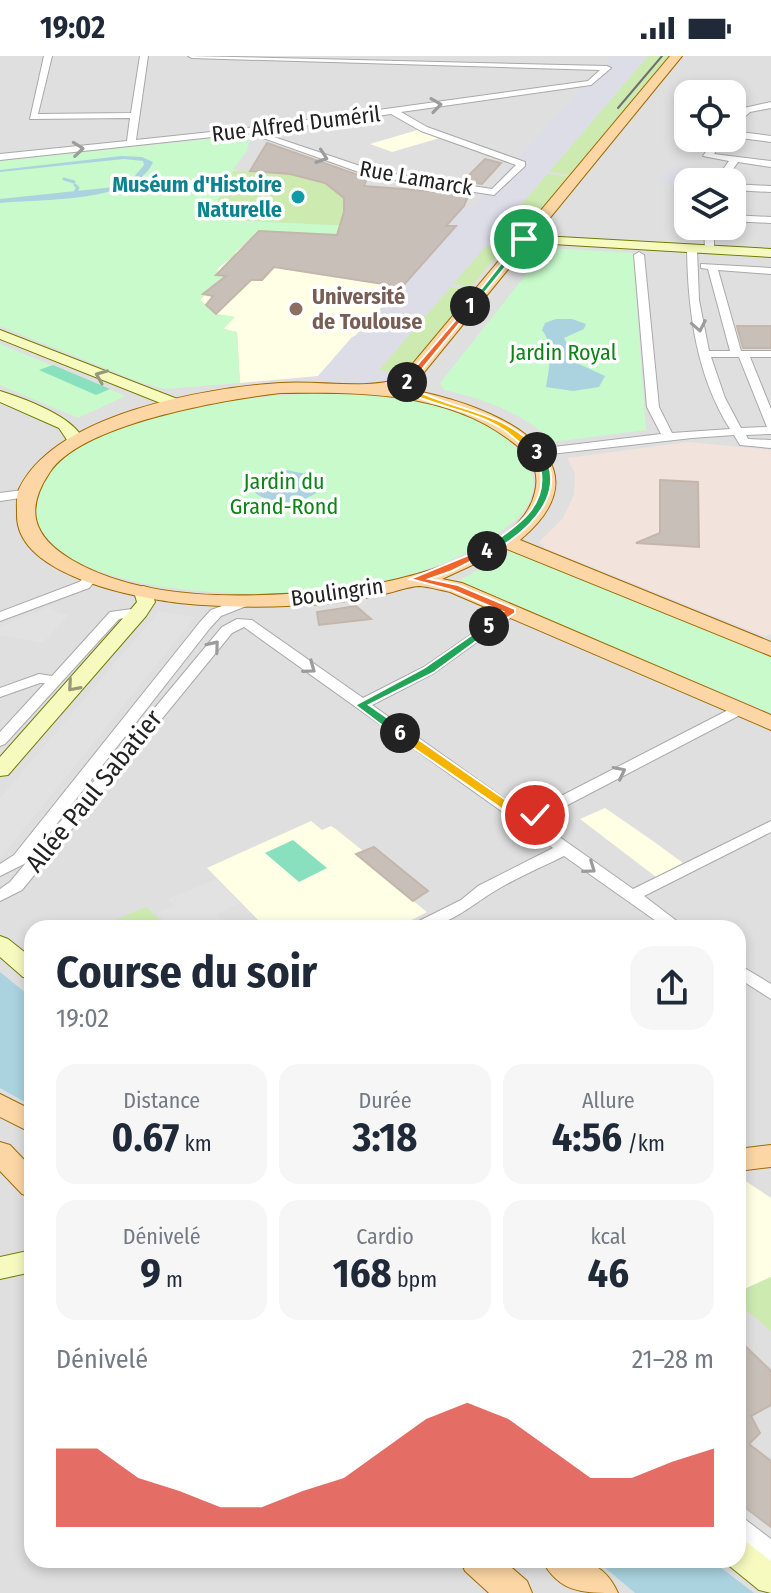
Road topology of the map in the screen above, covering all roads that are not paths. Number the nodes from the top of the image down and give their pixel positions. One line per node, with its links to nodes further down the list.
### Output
1 (48, 56): 9 (street)
2 (144, 56): 8 (street)
3 (192, 56): 6 (street, Rue Alfred Duméril, one-way to 3)
4 (676, 56): 24 (main road)
5 (771, 105): 7 (street)
6 (393, 111): 11 (street, Rue Alfred Duméril); 11 (street, Rue Lamarck, one-way to 6)
7 (746, 112)
8 (136, 115): 9 (street); 14 (street)
9 (33, 117): 10 (street)
10 (29, 130)
11 (248, 131): 14 (street, Rue Alfred Duméril)
12 (746, 136): 13 (street)
13 (771, 139)
14 (131, 143): 16 (street, Rue Alfred Duméril, one-way to 14)
15 (709, 152): 17 (street)
16 (0, 157)
17 (735, 160): 18 (street); 19 (street)
18 (771, 164)
19 (729, 168)
20 (746, 188): 21 (street)
21 (771, 189)
22 (746, 219): 23 (street)
23 (771, 220)
24 (524, 239): 26 (main road); 37 (main road)
25 (710, 240): 27 (street)
26 (692, 249): 27 (main road); 30 (street)
27 (710, 249): 28 (main road)
28 (771, 253)
29 (639, 255): 44 (street)
30 (692, 266): 31 (street); 34 (street, one-way to 34)
31 (712, 267): 32 (street); 35 (street)
32 (771, 271)
33 (0, 334): 41 (main road, one-way to 33)
34 (704, 354): 35 (street); 45 (street)
35 (739, 354): 36 (street); 42 (street)
36 (771, 354)
37 (406, 383): 38 (main road); 40 (main road)
38 (365, 391): 40 (main road); 41 (main road)
39 (0, 396): 46 (main road)
40 (426, 399): 48 (main road)
41 (174, 403): 46 (main road)
42 (771, 424)
43 (771, 430): 45 (street)
44 (668, 437): 45 (street); 48 (street)
45 (740, 437): 47 (street)
46 (75, 440): 49 (main road)
47 (771, 444)
48 (537, 453): 51 (main road, Boulingrin)
49 (23, 494): 50 (street); 52 (main road, Boulingrin)
50 (0, 497)
51 (505, 541): 53 (main road, Boulingrin); 58 (main road)
52 (91, 577): 54 (main road, Boulingrin); 57 (street)
53 (416, 579): 55 (main road); 56 (main road, Boulingrin)
54 (141, 602): 56 (main road, Boulingrin); 61 (street); 68 (main road, one-way to 68)
55 (511, 611): 64 (street); 65 (main road)
56 (246, 612): 60 (street, Allée Paul Sabatier); 62 (street, Allée Paul Sabatier, one-way to 56); 64 (street, one-way to 64)
57 (0, 617)
58 (761, 641): 59 (main road)
59 (771, 650)
60 (163, 678): 62 (street, Allée Paul Sabatier); 72 (street, Allée Paul Sabatier)
61 (56, 681): 63 (street); 67 (street)
62 (184, 682): 73 (street, Allée Paul Sabatier)
63 (0, 693)
64 (361, 705): 69 (street)
65 (739, 710): 66 (main road); 69 (street, one-way to 65)
66 (771, 723)
67 (0, 741)
68 (0, 770)
69 (526, 820): 71 (street)
70 (771, 826): 74 (street)
71 (564, 849): 74 (street, one-way to 74); 75 (street)
72 (0, 871)
73 (0, 896)
74 (631, 896): 76 (street)
75 (435, 920)
76 (666, 920)
77 (0, 944): 78 (main road)
78 (24, 964)
79 (746, 976): 80 (street)
80 (770, 992)
81 (0, 1104): 82 (main road)
82 (24, 1118)
83 (0, 1153): 86 (main road)
84 (771, 1156): 85 (main road)
85 (746, 1159)
86 (24, 1178)
87 (24, 1263): 88 (main road)
88 (0, 1268)
89 (746, 1533): 90 (street)
90 (771, 1553)
91 (746, 1560): 94 (main road)
92 (487, 1568): 95 (main road)
93 (570, 1568): 96 (main road)
94 (771, 1580)
95 (514, 1593)
96 (600, 1593)

